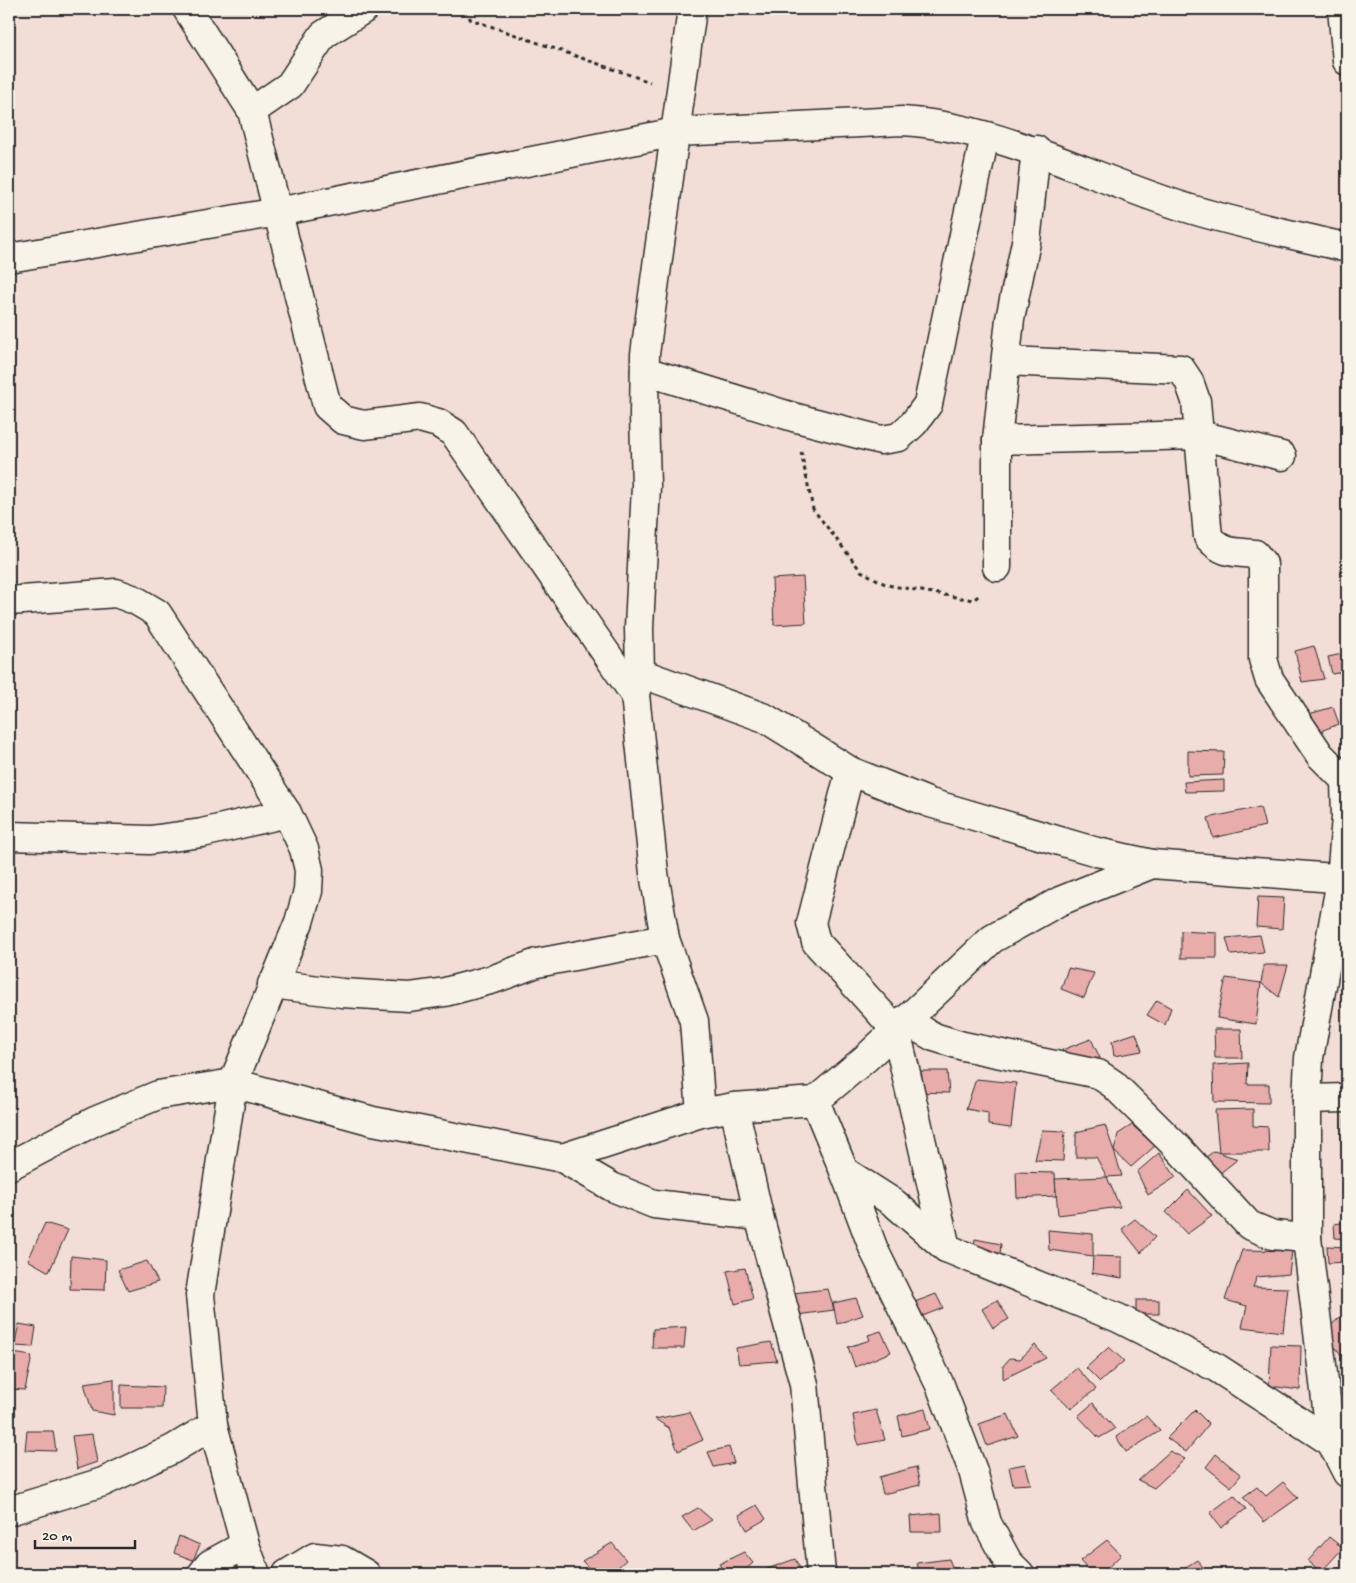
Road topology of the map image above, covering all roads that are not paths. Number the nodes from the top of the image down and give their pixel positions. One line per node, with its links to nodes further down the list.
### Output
1 (187, 9): 7 (street)
2 (692, 9): 8 (street)
3 (1342, 9): 5 (street)
4 (361, 10): 7 (street)
5 (1347, 56): 6 (street)
6 (1347, 61)
7 (252, 111): 11 (street)
8 (676, 132): 9 (street); 11 (street); 15 (street)
9 (985, 136): 10 (street); 15 (street)
10 (1036, 150): 12 (street); 14 (street)
11 (278, 212): 13 (street); 21 (street)
12 (1347, 248)
13 (9, 258)
14 (1007, 361): 16 (street); 17 (street)
15 (645, 371): 21 (street)
16 (1200, 435): 17 (street); 18 (street); 23 (street)
17 (996, 440): 19 (street)
18 (1282, 456)
19 (997, 568)
20 (9, 601): 24 (street)
21 (637, 684): 22 (street); 28 (street)
22 (850, 771): 26 (street); 30 (street)
23 (1346, 779): 27 (street)
24 (287, 813): 25 (street); 29 (street)
25 (9, 836)
26 (1152, 864): 27 (street); 30 (street)
27 (1344, 880): 33 (street)
28 (665, 939): 29 (street); 36 (street)
29 (272, 984): 31 (street)
30 (900, 1025): 34 (street); 41 (street); 42 (street)
31 (233, 1083): 37 (street); 38 (street); 44 (street)
32 (1347, 1098): 33 (street)
33 (1306, 1099): 41 (street)
34 (815, 1101): 35 (street); 39 (street)
35 (734, 1106): 36 (street); 40 (street)
36 (701, 1113): 37 (street)
37 (562, 1158): 40 (street)
38 (9, 1166)
39 (844, 1171): 42 (street); 54 (street)
40 (759, 1216): 53 (street)
41 (1307, 1238): 43 (street)
42 (946, 1248): 45 (street)
43 (1337, 1410): 45 (street)
44 (213, 1425): 47 (street); 48 (street)
45 (1339, 1446): 46 (street)
46 (1347, 1473)
47 (9, 1511)
48 (245, 1545): 49 (street); 50 (street)
49 (202, 1574)
50 (256, 1574)
51 (287, 1574): 52 (street)
52 (366, 1574)
53 (821, 1574)
54 (1020, 1574)

